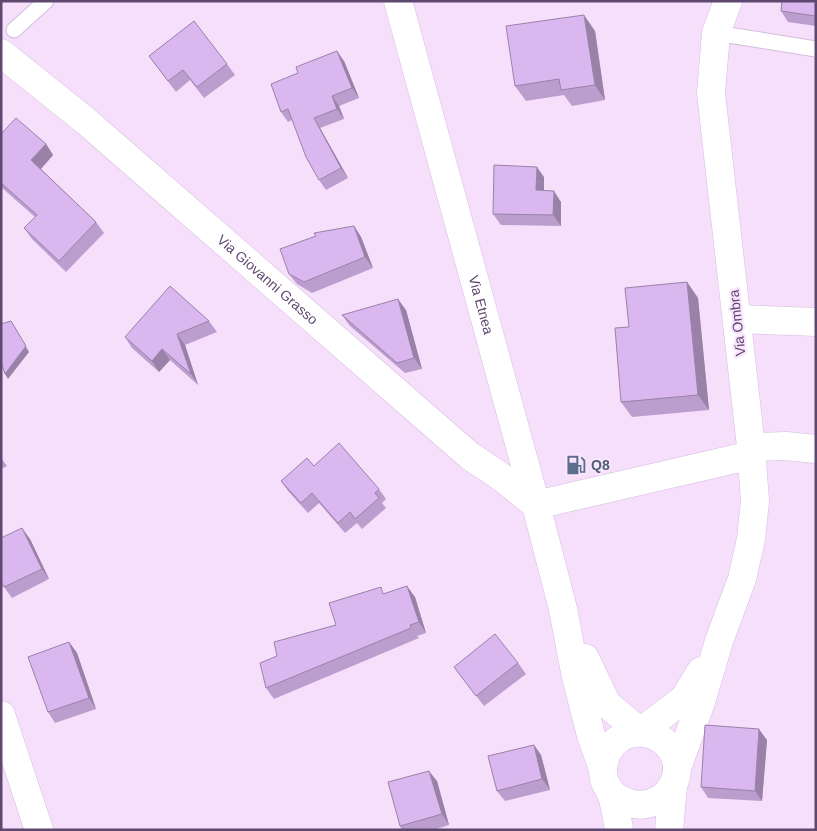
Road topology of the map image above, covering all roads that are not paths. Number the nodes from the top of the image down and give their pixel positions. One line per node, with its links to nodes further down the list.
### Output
1 (46, 1): 5 (lane)
2 (398, 1): 11 (main road, Via Etnea)
3 (728, 1): 4 (main road, Via Ombra)
4 (716, 33): 6 (lane); 7 (main road, Via Ombra)
5 (7, 42): 11 (main road, Via Giovanni Grasso)
6 (816, 49)
7 (737, 319): 8 (main road); 10 (main road, Via Ombra)
8 (816, 322)
9 (816, 449): 10 (main road)
10 (751, 451): 11 (main road); 13 (main road, Via Ombra)
11 (536, 505): 12 (main road, Via Etnea)
12 (563, 609): 14 (main road); 19 (main road)
13 (719, 641): 15 (main road); 18 (main road)
14 (607, 704): 15 (main road); 17 (main road)
15 (665, 714): 17 (main road)
16 (1, 715): 20 (main road)
17 (640, 732): 18 (main road); 19 (main road)
18 (675, 777): 19 (main road); 22 (main road)
19 (606, 780): 21 (main road)
20 (40, 830)
21 (619, 830)
22 (669, 830)

